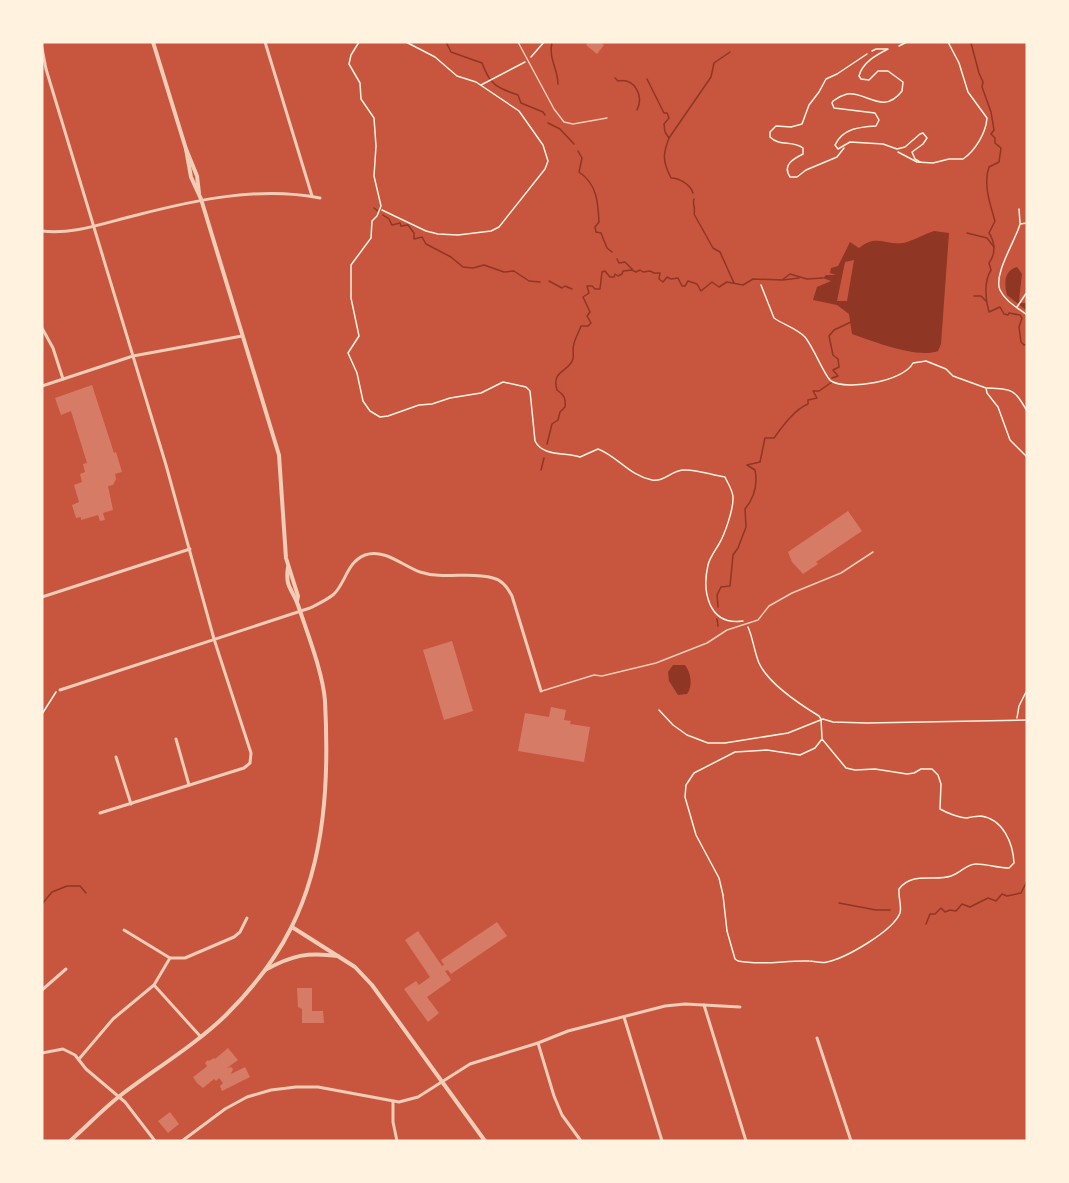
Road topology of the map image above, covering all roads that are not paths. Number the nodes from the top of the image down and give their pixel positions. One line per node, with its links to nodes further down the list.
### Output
1 (153, 42): 8 (street)
2 (265, 42): 7 (street)
3 (518, 42): 6 (lane)
4 (42, 48): 5 (street)
5 (44, 70): 10 (street)
6 (607, 118)
7 (312, 196): 8 (street); 9 (street)
8 (200, 198): 10 (street); 13 (street)
9 (320, 198)
10 (93, 226): 11 (street); 14 (street)
11 (42, 231)
12 (42, 328): 15 (street)
13 (243, 336): 14 (street); 20 (street)
14 (133, 356): 15 (street); 17 (street)
15 (63, 379): 16 (street)
16 (42, 386)
17 (190, 549): 19 (street); 21 (street)
18 (873, 552): 23 (lane)
19 (42, 597)
20 (300, 611): 21 (street); 23 (street); 30 (street)
21 (214, 639): 22 (street); 26 (street)
22 (60, 690)
23 (541, 691)
24 (176, 739): 26 (street)
25 (116, 757): 27 (street)
26 (189, 785): 27 (street)
27 (131, 804): 28 (street)
28 (100, 813)
29 (247, 918): 33 (street)
30 (292, 927): 32 (street); 35 (street)
31 (124, 930): 33 (street)
32 (339, 956): 35 (street); 46 (street)
33 (170, 958): 36 (street)
34 (66, 969): 37 (street)
35 (263, 972): 41 (street)
36 (154, 985): 41 (street); 45 (street)
37 (42, 990)
38 (704, 1005): 39 (street); 40 (street); 56 (street)
39 (740, 1007)
40 (624, 1016): 43 (street); 55 (street)
41 (200, 1036): 47 (street)
42 (817, 1038): 57 (street)
43 (538, 1043): 46 (street); 54 (street)
44 (42, 1053): 45 (street)
45 (79, 1059): 47 (street)
46 (443, 1082): 48 (street); 53 (street)
47 (118, 1097): 49 (street); 50 (street)
48 (393, 1102): 51 (street); 52 (street)
49 (70, 1141)
50 (155, 1141)
51 (182, 1141)
52 (396, 1141)
53 (485, 1141)
54 (581, 1141)
55 (662, 1141)
56 (746, 1141)
57 (851, 1141)

